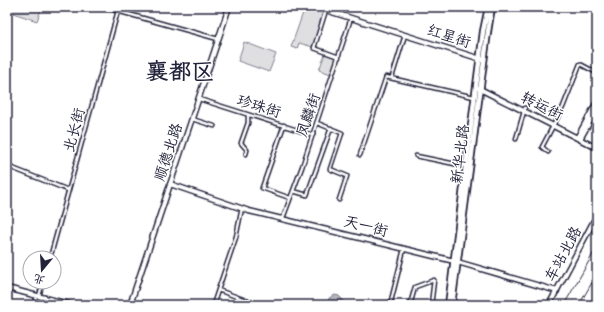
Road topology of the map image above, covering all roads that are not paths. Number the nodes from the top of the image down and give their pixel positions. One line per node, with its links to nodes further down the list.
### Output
1 (103, 7): 9 (street)
2 (119, 7): 9 (street, 北长街)
3 (229, 7): 13 (street, 顺德北路)
4 (316, 7): 8 (street, 红星街)
5 (336, 7): 10 (street)
6 (488, 7): 15 (main road, 新华北路)
7 (492, 7): 15 (main road, 新华北路)
8 (326, 10): 10 (street, 红星街); 14 (street)
9 (118, 12): 13 (street); 42 (street, 北长街)
10 (334, 13): 11 (street, 红星街)
11 (351, 18): 12 (street, 红星街); 14 (street, 凤麟街)
12 (405, 35): 15 (street, 红星街); 17 (street)
13 (218, 40): 20 (street, 顺德北路)
14 (339, 57): 26 (street, 凤麟街)
15 (482, 59): 18 (main road, 新华北路)
16 (597, 73): 28 (street)
17 (392, 77): 19 (street); 37 (street)
18 (478, 86): 19 (main road, 新华北路); 23 (street, 转运街); 51 (main road, 新华北路)
19 (475, 97): 40 (main road, 新华北路)
20 (199, 99): 24 (street, 珍珠街); 25 (street, 顺德北路)
21 (597, 102): 32 (street)
22 (597, 108): 32 (street)
23 (525, 110): 28 (street, 转运街); 33 (street)
24 (248, 115): 27 (street, 珍珠街); 36 (street)
25 (192, 119): 29 (street); 41 (street, 顺德北路)
26 (317, 123): 30 (street); 31 (street, 凤麟街)
27 (284, 125): 31 (street, 珍珠街); 44 (street)
28 (554, 125): 32 (street, 转运街); 35 (street)
29 (214, 126)
30 (331, 128): 43 (street); 45 (street)
31 (313, 135): 43 (street, 凤麟街)
32 (579, 137): 34 (street, 转运街)
33 (516, 139)
34 (597, 146)
35 (548, 152)
36 (246, 154)
37 (360, 155)
38 (416, 156): 40 (street)
39 (7, 166): 42 (street)
40 (466, 166): 51 (main road, 新华北路)
41 (170, 184): 46 (street, 天一街); 61 (street, 顺德北路)
42 (68, 190): 50 (street, 北长街)
43 (293, 191): 44 (street, 凤麟街)
44 (290, 198): 48 (street, 凤麟街)
45 (339, 200)
46 (242, 208): 48 (street, 天一街); 54 (street)
47 (597, 215): 55 (street, 车站北路)
48 (283, 218): 49 (street, 天一街)
49 (404, 248): 51 (street, 天一街); 64 (street)
50 (52, 250)
51 (456, 261): 55 (street, 天一街); 67 (main road, 新华北路); 68 (main road, 新华北路)
52 (7, 290): 56 (street)
53 (40, 290): 56 (street)
54 (218, 290): 62 (street); 63 (street)
55 (557, 291): 69 (street, 车站北路)
56 (37, 297): 58 (street); 59 (street); 60 (street)
57 (597, 301): 70 (street)
58 (35, 305)
59 (61, 305)
60 (72, 305)
61 (130, 305)
62 (213, 305)
63 (259, 305)
64 (390, 305)
65 (410, 305): 66 (street)
66 (432, 305)
67 (448, 305)
68 (452, 305)
69 (550, 305)
70 (594, 305)

